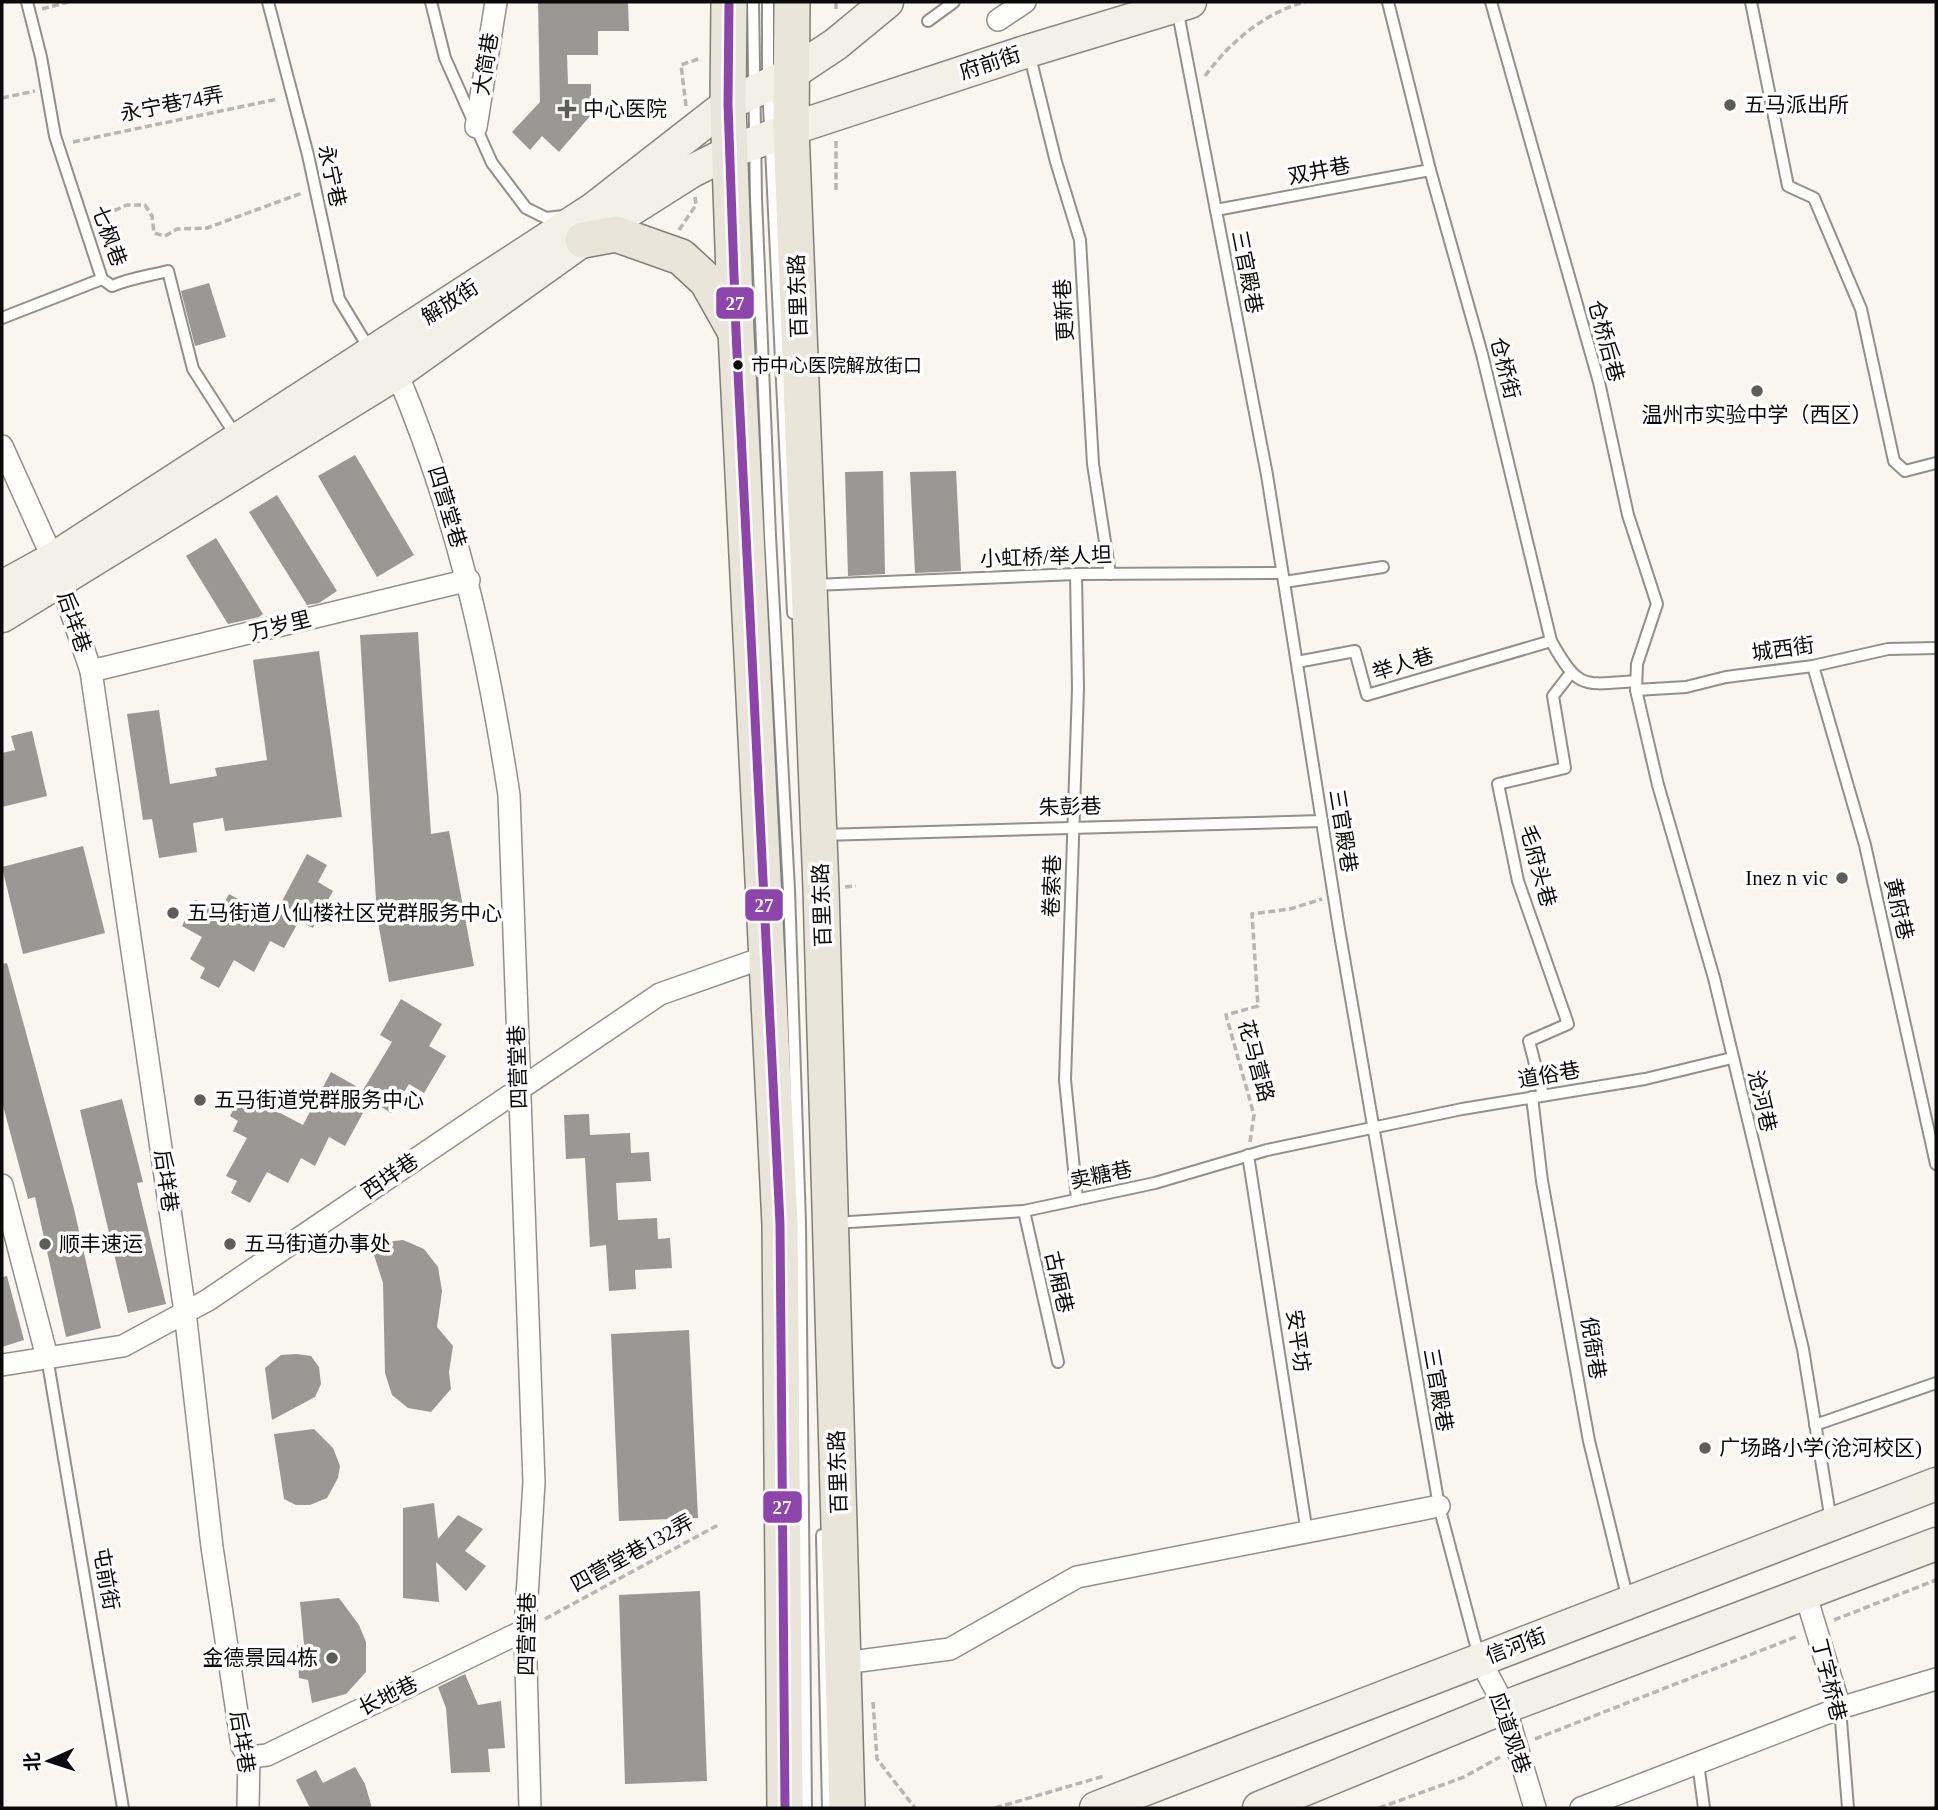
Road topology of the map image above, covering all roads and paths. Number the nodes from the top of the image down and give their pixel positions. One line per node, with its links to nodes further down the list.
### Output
1 (68, 2): 17 (path)
2 (268, 2): 24 (lane, 永宁巷)
3 (431, 2): 26 (lane)
4 (496, 2): 26 (street, 大简巷)
5 (729, 2): 21 (main road, 百里东路)
6 (753, 2): 21 (lane)
7 (768, 2): 21 (lane)
8 (792, 2): 21 (main road, 百里东路)
9 (887, 2): 21 (main road, 解放街)
10 (954, 2): 19 (lane)
11 (1026, 2): 18 (street)
12 (1305, 2): 23 (path)
13 (1388, 2): 29 (lane, 仓桥街)
14 (1491, 2): 58 (lane, 仓桥后巷)
15 (1751, 2): 41 (lane)
16 (1183, 4): 20 (main road, 府前街); 23 (lane, 三官殿巷)
17 (28, 7): 22 (lane, 七枫巷)
18 (998, 20)
19 (928, 21)
20 (1028, 51): 27 (main road, 府前街); 45 (lane, 更新巷)
21 (760, 88): 27 (main road, 百里东路); 27 (main road, 百里东路); 33 (main road, 解放街)
22 (47, 89): 25 (path); 28 (lane, 七枫巷)
23 (1193, 91): 31 (lane, 三官殿巷)
24 (293, 96): 28 (path, 永宁巷74弄); 30 (lane, 永宁巷)
25 (2, 97)
26 (476, 127): 33 (lane)
27 (761, 140): 33 (main road, 解放街); 36 (main road, 百里东路); 48 (main road, 百里东路); 51 (lane); 104 (lane)
28 (58, 146): 32 (lane, 七枫巷)
29 (1430, 170): 31 (lane, 双井巷); 52 (lane, 仓桥街)
30 (315, 186): 32 (path); 37 (lane, 永宁巷)
31 (1216, 210): 46 (lane, 三官殿巷)
32 (83, 223): 34 (lane, 七枫巷)
33 (584, 227): 36 (main road); 37 (main road, 解放街); 38 (main road, 解放街)
34 (102, 279): 35 (lane); 39 (lane, 七枫巷)
35 (2, 318)
36 (736, 332): 63 (main road, 百里东路)
37 (375, 350): 38 (street, 四营堂巷); 39 (main road, 解放街)
38 (397, 373): 43 (main road, 解放街); 47 (street, 四营堂巷)
39 (238, 439): 43 (main road, 解放街)
40 (2, 446): 43 (street, 后垟巷)
41 (1936, 463)
42 (1382, 567): 46 (lane, 小虹桥/举人坦)
43 (56, 570): 49 (main road, 解放街); 50 (main road, 解放街); 56 (street, 后垟巷)
44 (1076, 574): 45 (lane, 小虹桥/举人坦); 48 (lane, 小虹桥/举人坦); 60 (lane, 卷索巷)
45 (1110, 574): 46 (lane, 小虹桥/举人坦)
46 (1283, 578): 54 (lane, 三官殿巷)
47 (469, 580): 56 (street, 万岁里); 65 (street, 四营堂巷)
48 (810, 585): 61 (main road, 百里东路)
49 (2, 587)
50 (2, 616)
51 (793, 624)
52 (1551, 641): 54 (lane, 举人巷); 57 (lane, 仓桥街)
53 (1936, 648): 55 (lane, 城西街)
54 (1297, 662): 59 (lane, 三官殿巷)
55 (1813, 666): 58 (lane, 城西街); 69 (lane, 黄府巷)
56 (91, 671): 74 (street, 后垟巷)
57 (1570, 674): 58 (lane); 66 (lane, 毛府头巷)
58 (1636, 686): 64 (lane, 沧河巷)
59 (1322, 821): 60 (lane, 朱彭巷); 62 (lane, 三官殿巷)
60 (1073, 826): 61 (lane, 朱彭巷); 71 (lane, 卷索巷)
61 (819, 835): 73 (main road, 百里东路)
62 (1334, 896): 67 (lane, 三官殿巷); 68 (path, 花马营路)
63 (768, 956): 65 (street, 西垟巷); 103 (main road, 百里东路)
64 (1732, 1058): 66 (lane, 道俗巷); 79 (lane, 沧河巷)
65 (518, 1088): 74 (street, 西垟巷); 91 (street, 四营堂巷)
66 (1538, 1096): 67 (lane, 道俗巷); 89 (lane, 倪衙巷)
67 (1373, 1128): 68 (lane, 卖糖巷); 81 (lane, 三官殿巷)
68 (1248, 1156): 71 (lane, 卖糖巷); 85 (lane, 安平坊)
69 (1936, 1164)
70 (2, 1185): 75 (street)
71 (1077, 1199): 72 (lane, 卖糖巷)
72 (1024, 1211): 73 (lane, 卖糖巷); 76 (lane, 古厢巷)
73 (831, 1223): 93 (main road, 百里东路)
74 (185, 1312): 75 (street, 西垟巷); 98 (street, 后垟巷)
75 (47, 1357): 77 (street, 西垟巷); 100 (lane, 屯前街)
76 (1058, 1362)
77 (2, 1365)
78 (1936, 1383): 79 (lane)
79 (1815, 1425): 83 (lane, 沧河巷)
80 (1936, 1484): 83 (main road, 信河街)
81 (1439, 1506): 85 (street); 92 (lane, 三官殿巷)
82 (718, 1524): 91 (path, 四营堂巷132弄)
83 (1832, 1525): 89 (main road, 信河街)
84 (822, 1528): 105 (lane)
85 (1307, 1533): 93 (street)
86 (1936, 1544): 88 (main road)
87 (1936, 1580): 90 (path)
88 (1806, 1596): 90 (street, 丁字桥巷); 95 (main road)
89 (1629, 1603): 92 (main road, 信河街)
90 (1816, 1629): 96 (street, 丁字桥巷); 97 (path)
91 (525, 1630): 98 (street, 长地巷); 102 (street, 四营堂巷)
92 (1480, 1660): 95 (street, 应道观巷); 108 (main road, 信河街)
93 (857, 1662): 106 (main road, 百里东路); 107 (path)
94 (1936, 1679): 96 (street)
95 (1505, 1707): 97 (street, 应道观巷); 109 (main road)
96 (1840, 1708): 99 (street); 114 (lane, 丁字桥巷)
97 (1517, 1747): 110 (path); 111 (street, 应道观巷)
98 (249, 1757): 101 (street, 后垟巷)
99 (1698, 1763): 112 (street); 113 (lane)
100 (123, 1808)
101 (248, 1808)
102 (530, 1808)
103 (785, 1808)
104 (806, 1808)
105 (828, 1808)
106 (847, 1808)
107 (917, 1808)
108 (1096, 1808)
109 (1259, 1808)
110 (1378, 1808)
111 (1535, 1808)
112 (1581, 1808)
113 (1704, 1808)
114 (1848, 1808)

